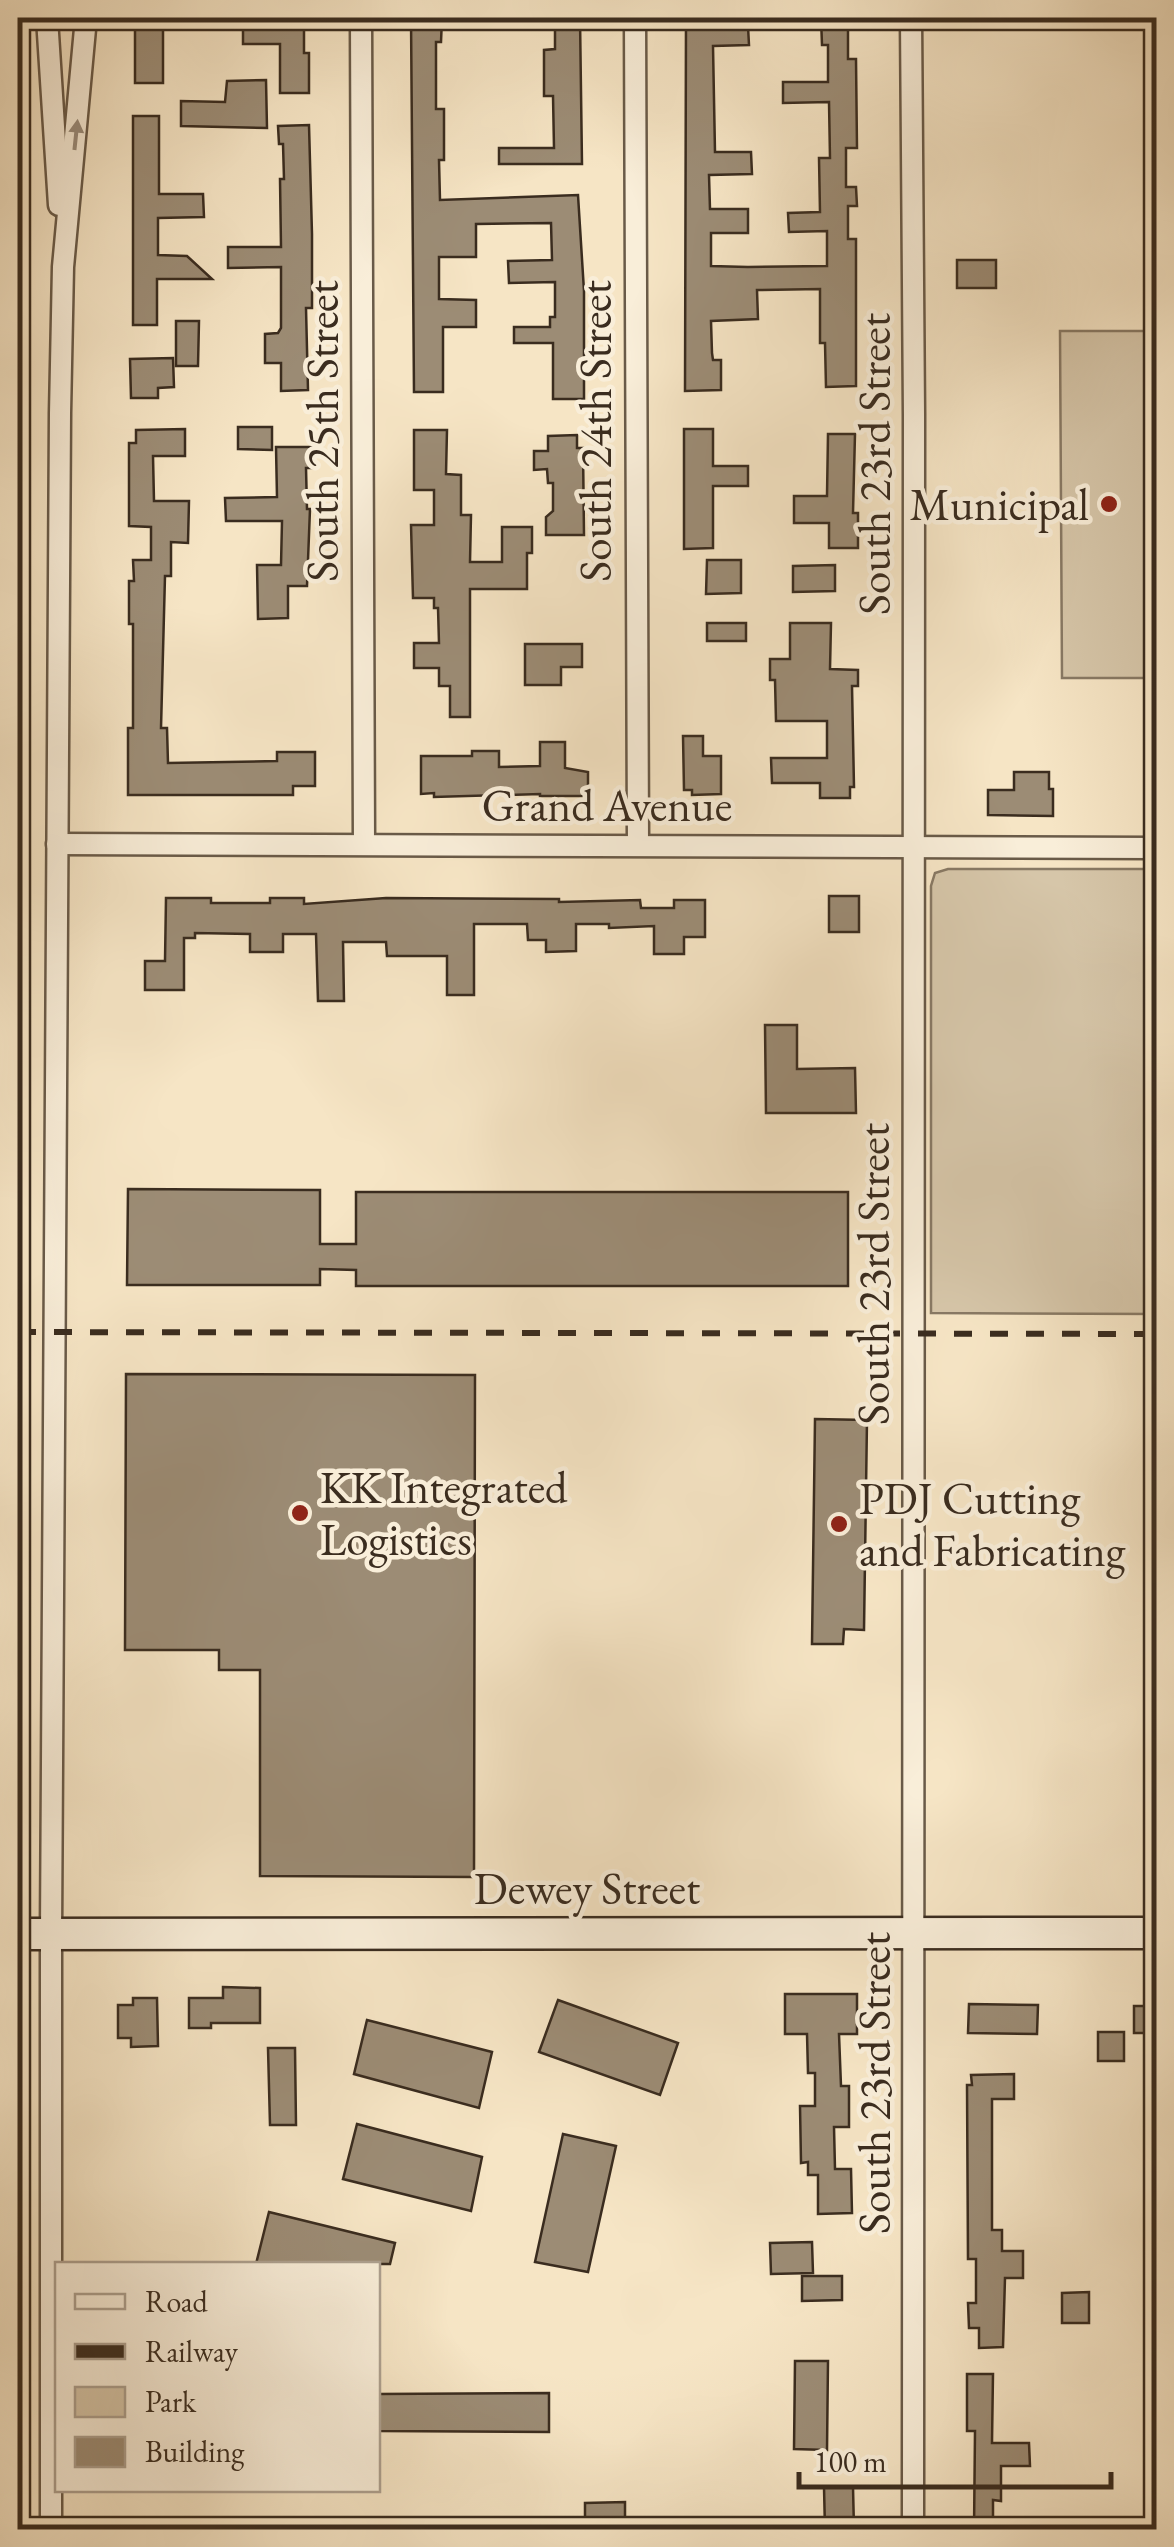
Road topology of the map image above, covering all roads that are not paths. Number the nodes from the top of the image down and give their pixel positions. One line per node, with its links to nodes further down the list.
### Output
1 (48, 18): 6 (street)
2 (86, 18): 6 (street, one-way to 2)
3 (361, 18): 8 (street, South 25th Street)
4 (635, 18): 9 (street, South 24th Street)
5 (910, 18): 10 (street, South 23rd Street)
6 (64, 267): 7 (street)
7 (57, 844): 8 (street, Grand Avenue); 13 (street)
8 (364, 844): 9 (street, Grand Avenue)
9 (638, 845): 10 (street, Grand Avenue)
10 (914, 847): 11 (street, Grand Avenue); 12 (street, South 23rd Street)
11 (1156, 848)
12 (914, 1932): 13 (street, Dewey Street); 15 (street, Dewey Street); 17 (street, South 23rd Street)
13 (51, 1933): 14 (street, Dewey Street); 16 (street)
14 (18, 1934)
15 (1156, 1934)
16 (52, 2530)
17 (912, 2530)

